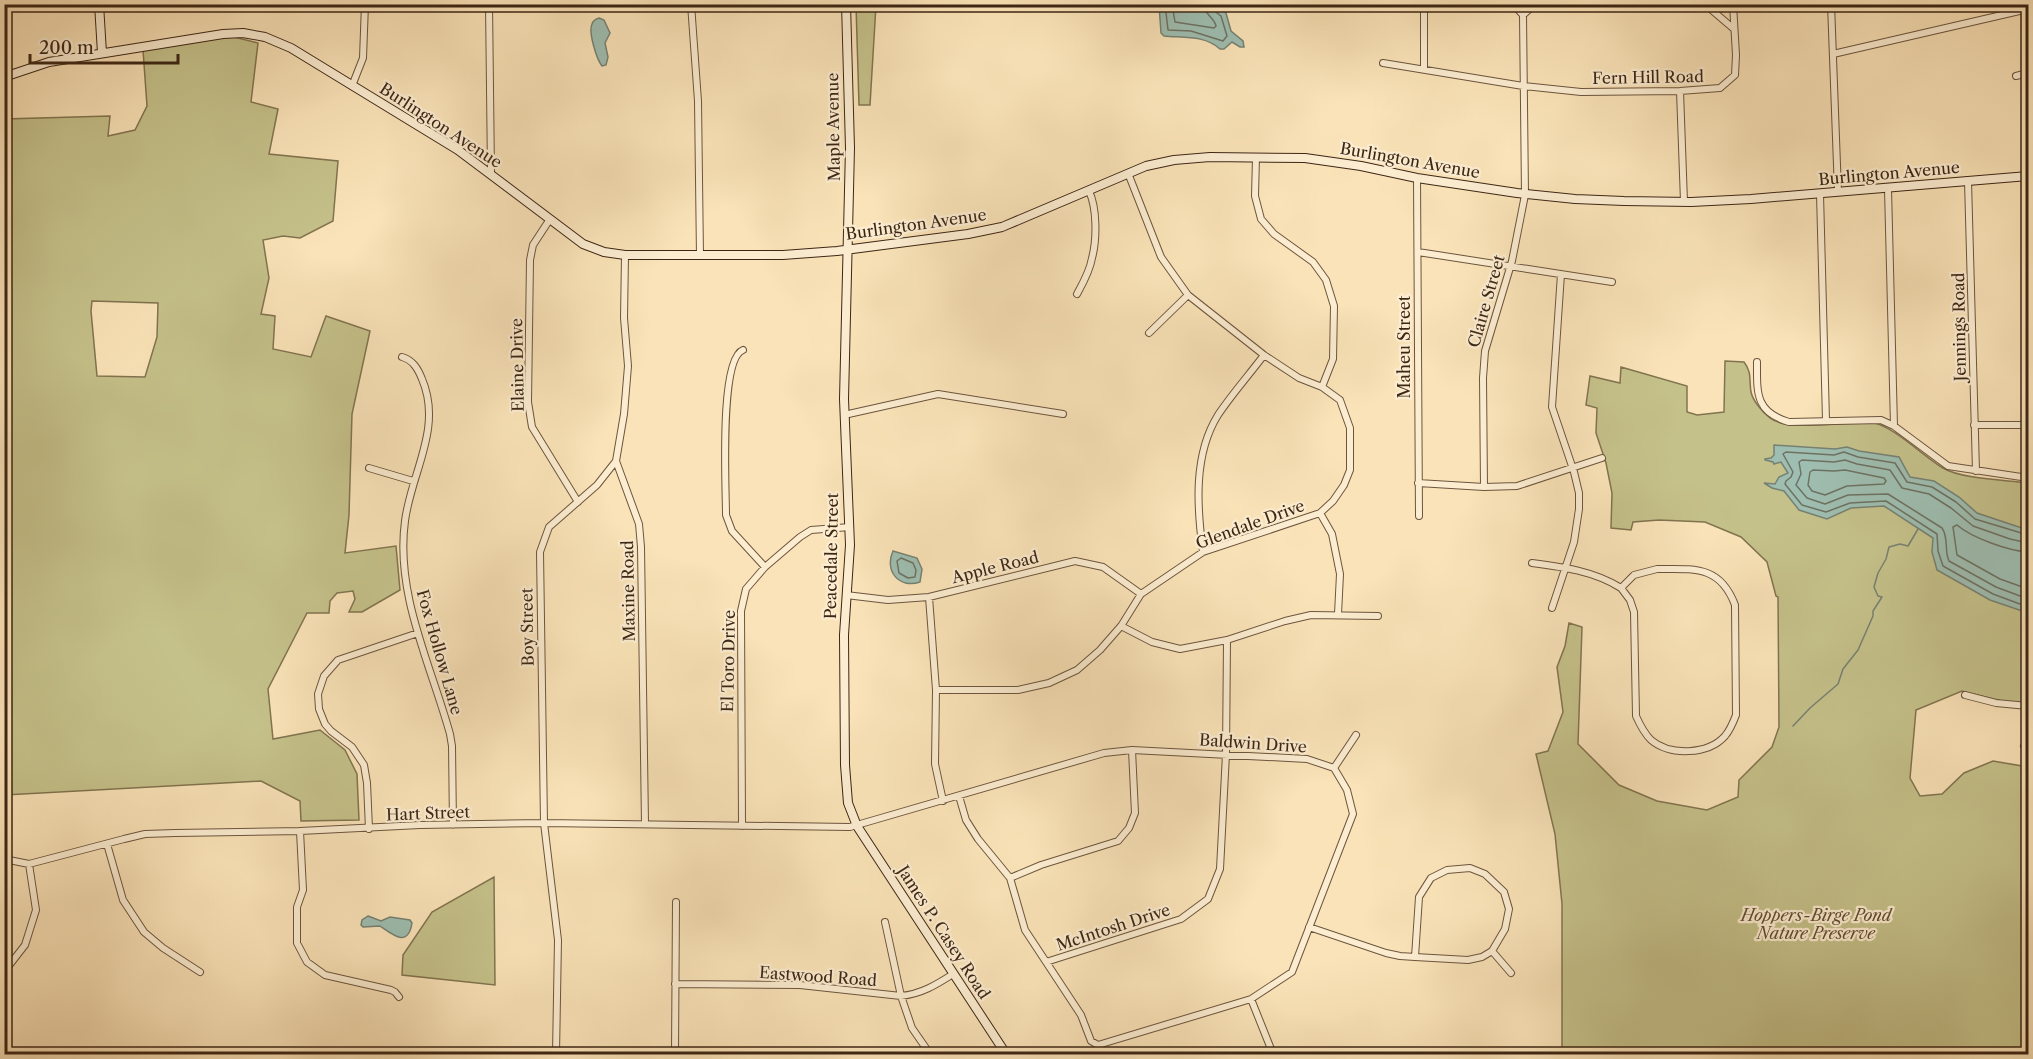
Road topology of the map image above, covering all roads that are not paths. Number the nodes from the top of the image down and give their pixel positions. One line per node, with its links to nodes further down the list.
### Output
1 (99, 4): 18 (main road)
2 (365, 4): 25 (street)
3 (489, 4): 29 (street)
4 (691, 4): 44 (street)
5 (846, 4): 41 (main road, Maple Avenue)
6 (1424, 4): 21 (street)
7 (1513, 4): 16 (street)
8 (1535, 4): 16 (street)
9 (1682, 4): 13 (street)
10 (1733, 4): 17 (street, Fern Hill Road)
11 (1831, 4): 19 (street)
12 (2003, 4): 15 (street)
13 (1708, 5): 17 (street)
14 (2028, 9): 15 (street)
15 (2005, 14): 19 (street)
16 (1523, 15): 26 (street, Claire Street)
17 (1734, 29): 27 (street, Fern Hill Road)
18 (102, 53): 24 (main road, Burlington Avenue); 25 (main road, Burlington Avenue)
19 (1833, 54): 36 (street)
20 (1383, 63): 21 (street, Fern Hill Road)
21 (1424, 69): 26 (street, Fern Hill Road)
22 (2028, 73): 23 (street)
23 (2016, 75)
24 (4, 77)
25 (352, 86): 29 (main road, Burlington Avenue)
26 (1523, 86): 27 (street, Fern Hill Road); 38 (street, Claire Street)
27 (1680, 92): 39 (street)
28 (1256, 157): 30 (main road, Burlington Avenue); 32 (main road, Burlington Avenue); 55 (street)
29 (491, 173): 40 (main road, Burlington Avenue)
30 (1128, 173): 35 (main road, Burlington Avenue); 49 (street, Glendale Drive)
31 (2028, 176): 33 (main road, Burlington Avenue)
32 (1417, 178): 38 (main road, Burlington Avenue); 42 (street, Maheu Street)
33 (1968, 182): 34 (main road, Burlington Avenue); 59 (street, Jennings Road)
34 (1888, 189): 36 (main road, Burlington Avenue); 61 (street)
35 (1089, 191): 41 (main road, Burlington Avenue); 48 (street)
36 (1838, 192): 37 (main road, Burlington Avenue)
37 (1820, 194): 39 (main road, Burlington Avenue); 58 (street)
38 (1525, 195): 39 (main road, Burlington Avenue); 45 (street, Claire Street)
39 (1684, 202)
40 (549, 219): 43 (main road, Burlington Avenue); 71 (street, Elaine Drive)
41 (846, 250): 44 (main road, Burlington Avenue); 57 (main road, Peacedale Street)
42 (1418, 252): 45 (street); 69 (street, Maheu Street)
43 (625, 255): 44 (main road, Burlington Avenue); 63 (street, Maxine Road)
44 (700, 256)
45 (1511, 266): 46 (street); 70 (street, Claire Street)
46 (1561, 274): 47 (street); 65 (street)
47 (1612, 282)
48 (1077, 294)
49 (1188, 295): 50 (street); 52 (street, Glendale Drive)
50 (1149, 333)
51 (743, 350): 77 (street)
52 (1264, 355): 55 (street, Glendale Drive); 75 (street)
53 (402, 357): 68 (street, Fox Hollow Lane)
54 (1756, 362): 58 (street)
55 (1322, 387): 72 (street, Glendale Drive)
56 (1063, 414): 57 (street)
57 (844, 415): 74 (main road, Peacedale Street)
58 (1826, 420): 61 (street)
59 (1974, 425): 60 (street); 66 (street, Jennings Road)
60 (2028, 425)
61 (1894, 426): 66 (street)
62 (1602, 458): 65 (street)
63 (616, 461): 71 (street, Boy Street); 99 (street, Maxine Road)
64 (369, 468): 68 (street)
65 (1573, 468): 70 (street); 78 (street)
66 (1976, 471): 67 (street)
67 (2028, 478)
68 (413, 481): 87 (street, Fox Hollow Lane)
69 (1418, 483): 70 (street); 73 (street, Maheu Street)
70 (1484, 487)
71 (578, 502): 98 (street, Boy Street)
72 (1320, 513): 75 (street, Glendale Drive); 84 (street)
73 (1419, 516)
74 (850, 527): 77 (street, El Toro Drive); 81 (main road, Peacedale Street)
75 (1203, 552): 80 (street, Glendale Drive)
76 (1532, 563): 78 (street)
77 (765, 567): 101 (street, El Toro Drive)
78 (1566, 567): 79 (street); 83 (street)
79 (1620, 588): 79 (street)
80 (1141, 594): 82 (street, Apple Road); 86 (street, Glendale Drive)
81 (846, 596): 82 (street, Apple Road); 102 (main road, Peacedale Street)
82 (929, 597): 89 (street)
83 (1552, 608)
84 (1338, 614): 85 (street); 88 (street)
85 (1378, 616)
86 (1121, 626): 88 (street); 89 (street, Glendale Drive)
87 (418, 633): 100 (street, Fox Hollow Lane); 103 (street)
88 (1227, 640): 94 (street, McIntosh Drive)
89 (936, 690): 97 (street)
90 (1965, 695): 91 (street)
91 (2028, 705)
92 (1356, 735): 95 (street)
93 (1132, 750): 94 (street, Baldwin Drive); 96 (street, Baldwin Drive); 108 (street)
94 (1226, 754): 95 (street, Baldwin Drive); 114 (street, McIntosh Drive)
95 (1334, 768): 111 (street)
96 (959, 796): 97 (street, Baldwin Drive); 108 (street)
97 (943, 801): 102 (street, Baldwin Drive)
98 (544, 823): 99 (street, Hart Street); 100 (street, Hart Street); 123 (street, Boy Street)
99 (645, 824): 101 (street, Hart Street)
100 (453, 825): 103 (street, Hart Street)
101 (741, 826): 102 (street, Hart Street)
102 (857, 826): 118 (main road, James P. Casey Road)
103 (369, 829): 104 (street, Hart Street)
104 (300, 831): 105 (street, Hart Street); 121 (street)
105 (107, 844): 107 (street, Hart Street); 116 (street)
106 (4, 859): 107 (street, Hart Street)
107 (29, 864): 115 (street)
108 (1010, 878): 114 (street)
109 (676, 902): 119 (street)
110 (885, 922): 120 (street)
111 (1309, 927): 113 (street); 122 (street)
112 (1492, 951): 113 (street); 113 (street); 117 (street)
113 (1415, 957)
114 (1046, 962): 122 (street)
115 (4, 972)
116 (200, 972)
117 (1511, 973)
118 (953, 974): 120 (street, Eastwood Road); 126 (main road, James P. Casey Road)
119 (675, 984): 120 (street, Eastwood Road); 124 (street)
120 (901, 996): 125 (street)
121 (399, 998)
122 (1251, 999): 127 (street)
123 (556, 1054)
124 (675, 1054)
125 (930, 1054)
126 (1006, 1054)
127 (1273, 1054)

